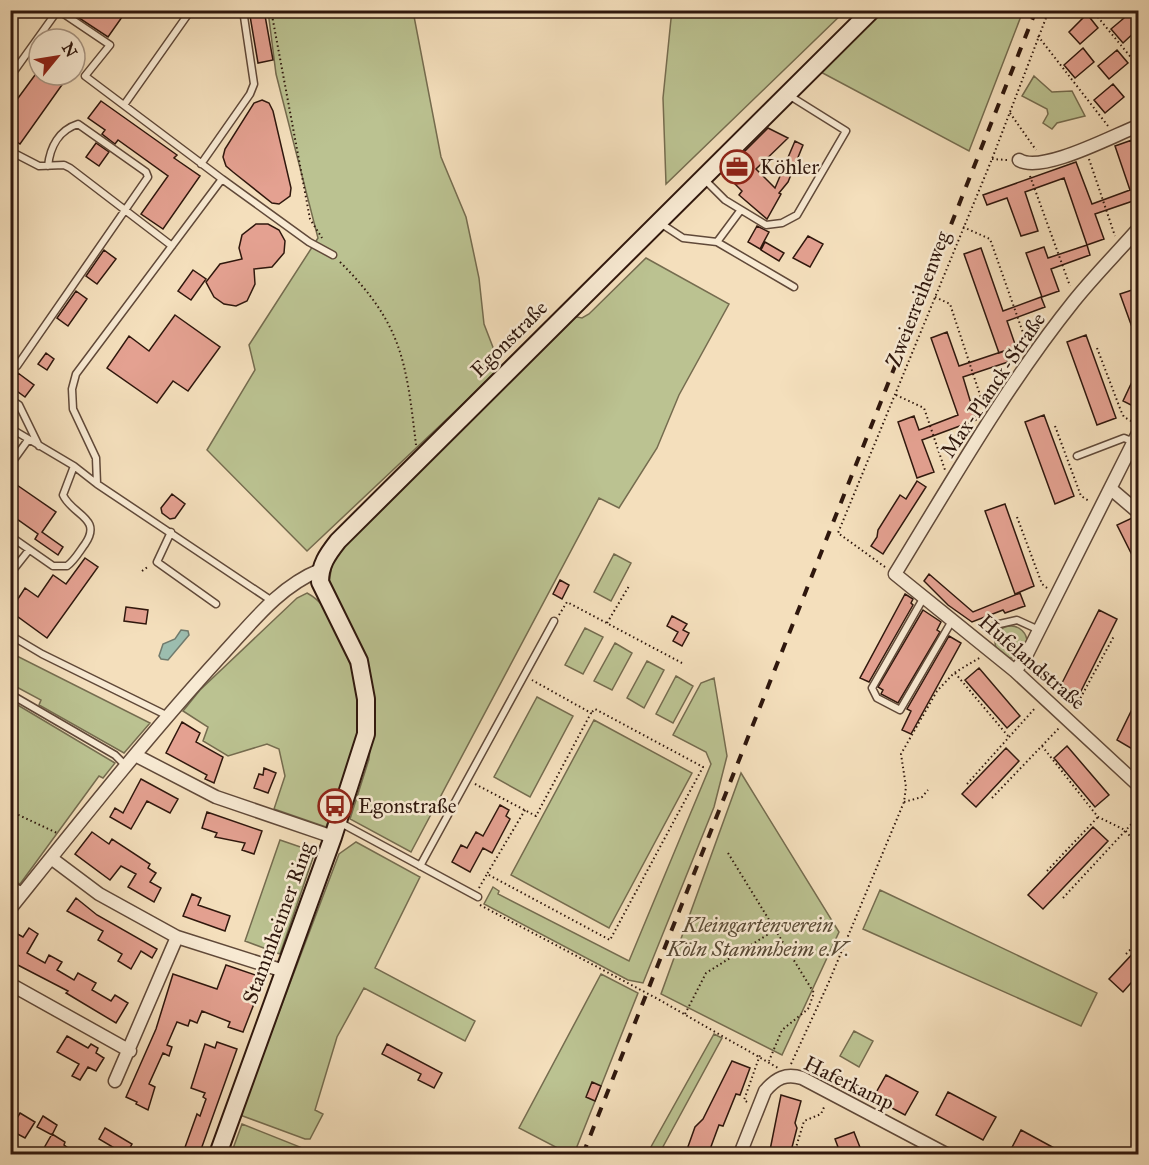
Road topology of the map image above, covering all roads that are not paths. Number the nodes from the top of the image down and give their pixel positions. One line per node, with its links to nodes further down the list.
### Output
1 (58, 10): 5 (lane); 7 (lane)
2 (191, 10): 7 (lane)
3 (243, 10): 11 (lane)
4 (872, 10): 6 (street, Egonstraße)
5 (10, 77)
6 (787, 93): 13 (street, Egonstraße); 16 (lane)
7 (124, 105): 11 (lane)
8 (1138, 126): 10 (street)
9 (10, 151): 12 (lane)
10 (1023, 162)
11 (201, 164): 14 (lane)
12 (48, 166): 15 (lane); 15 (lane)
13 (703, 178): 16 (lane); 17 (street, Egonstraße)
14 (222, 179): 20 (lane); 21 (lane)
15 (126, 211): 20 (lane); 23 (lane)
16 (740, 211): 19 (lane)
17 (659, 222): 19 (lane); 38 (street, Egonstraße)
18 (1138, 229): 40 (street, Max-Planck-Straße)
19 (717, 242): 22 (lane)
20 (172, 246): 32 (lane)
21 (333, 255)
22 (794, 287)
23 (10, 361)
24 (10, 399): 28 (lane)
25 (10, 428): 27 (lane)
26 (1136, 438): 29 (lane); 33 (street)
27 (28, 440): 28 (lane); 30 (lane)
28 (39, 446): 31 (lane)
29 (1077, 456)
30 (10, 465)
31 (74, 466): 32 (lane); 37 (lane)
32 (97, 484): 35 (lane)
33 (1111, 489): 34 (street); 47 (street)
34 (1138, 512)
35 (171, 531): 42 (lane); 43 (lane)
36 (10, 536): 37 (lane)
37 (29, 550): 39 (lane)
38 (320, 570): 42 (street, Egonstraße); 55 (street, Stammheimer Ring)
39 (10, 574)
40 (895, 574): 41 (street, Hufelandstraße)
41 (924, 597): 44 (street, Hufelandstraße); 44 (lane)
42 (272, 601): 51 (street, Egonstraße)
43 (216, 604)
44 (953, 619): 49 (street, Hufelandstraße)
45 (554, 621): 57 (lane)
46 (996, 625): 47 (lane)
47 (1039, 630): 49 (street)
48 (10, 635): 51 (lane)
49 (1015, 671): 54 (street, Hufelandstraße)
50 (10, 694): 53 (lane)
51 (166, 715): 52 (street, Egonstraße)
52 (135, 755): 53 (street, Egonstraße); 55 (street)
53 (126, 766): 56 (street, Egonstraße)
54 (1138, 785)
55 (336, 830): 57 (lane); 63 (street, Stammheimer Ring)
56 (51, 858): 59 (street, Egonstraße); 62 (street)
57 (420, 866): 60 (lane)
58 (10, 885): 59 (lane)
59 (24, 892): 61 (street, Egonstraße)
60 (476, 896)
61 (10, 909)
62 (177, 937): 63 (street); 65 (street)
63 (284, 971): 67 (street, Stammheimer Ring)
64 (10, 984): 65 (street)
65 (130, 1051): 66 (street)
66 (115, 1081)
67 (218, 1155)
68 (740, 1155): 69 (street, Haferkamp)
69 (946, 1155)

